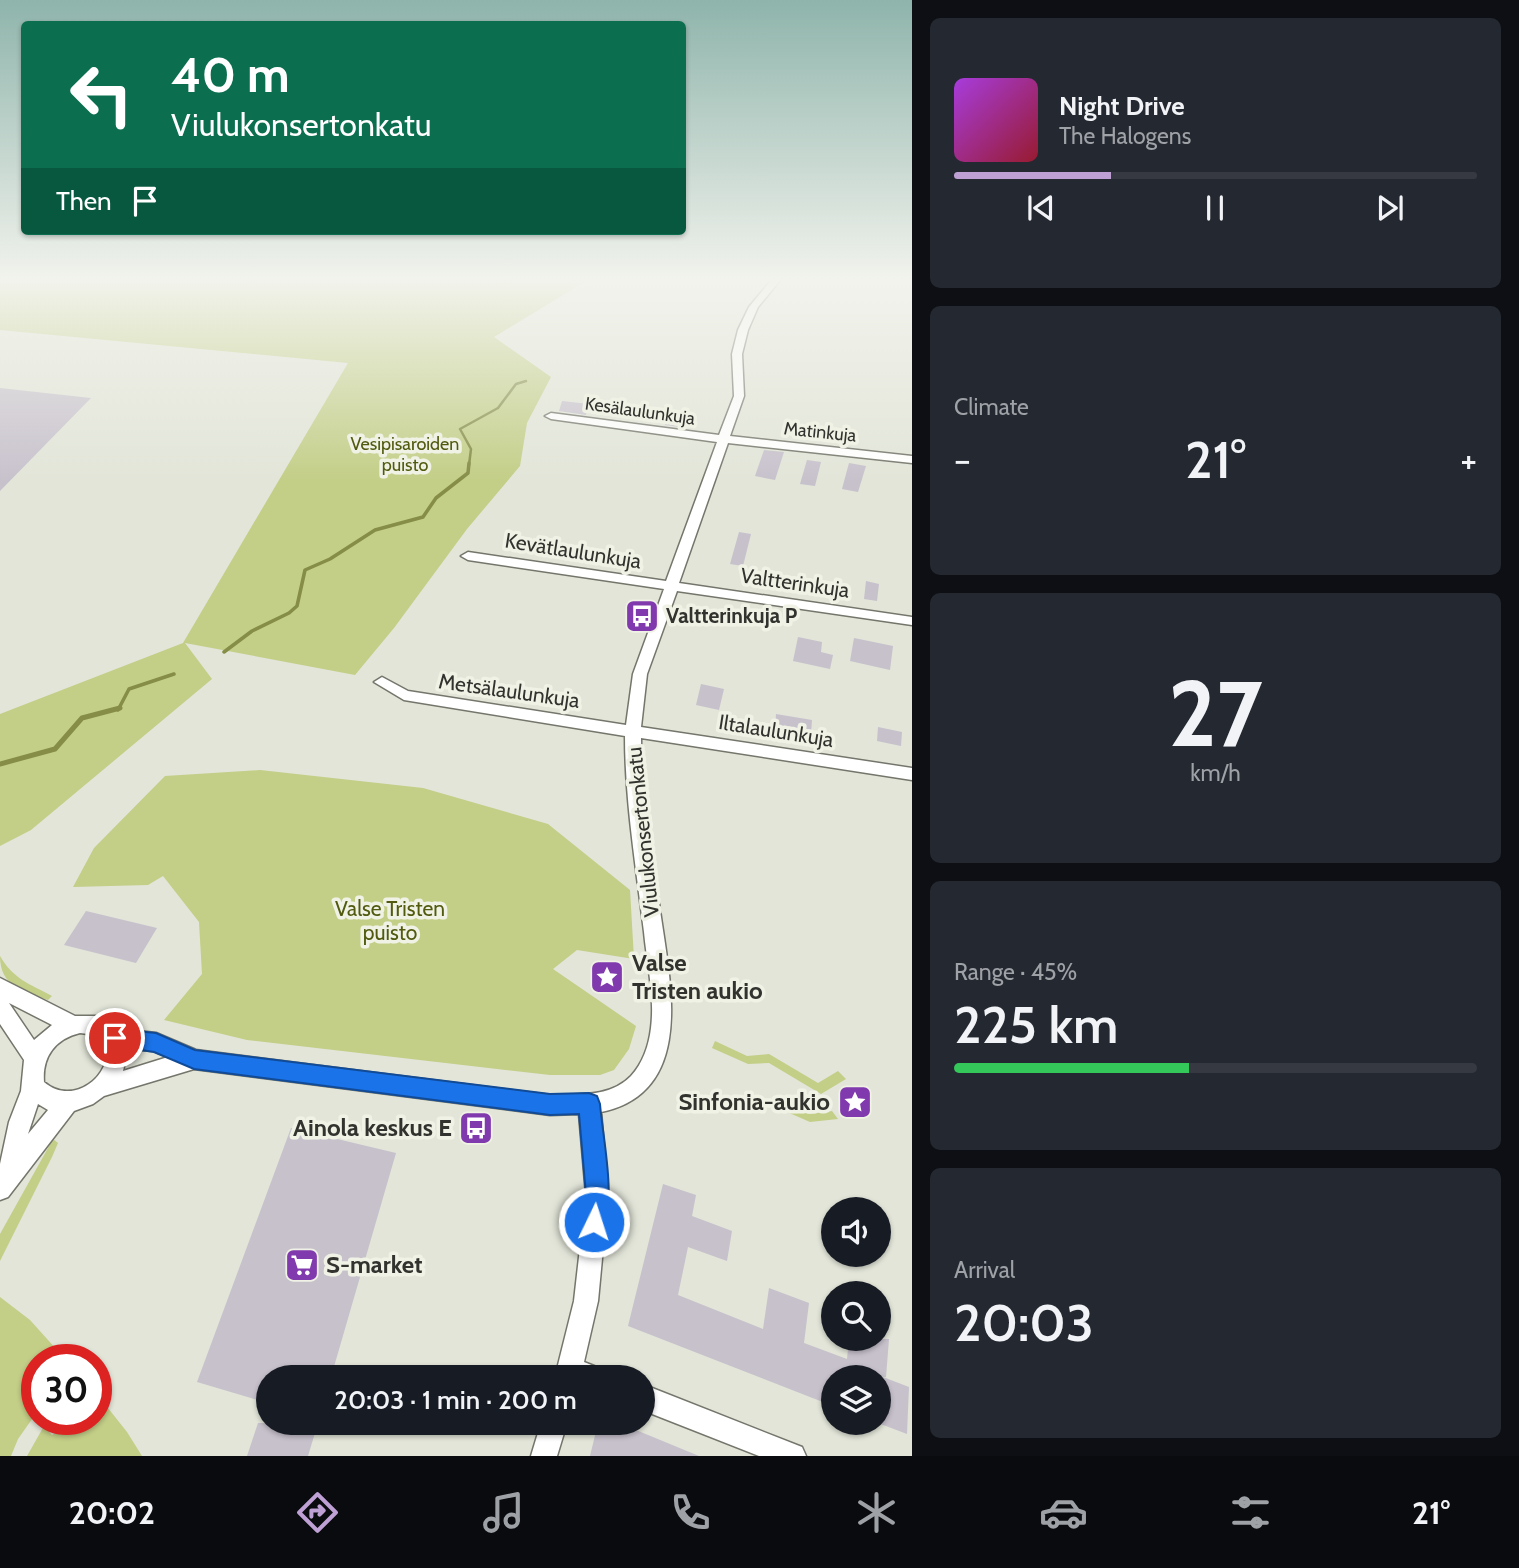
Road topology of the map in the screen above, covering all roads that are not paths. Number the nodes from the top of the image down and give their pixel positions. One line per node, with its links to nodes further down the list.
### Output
1 (739, 346): 3 (street, Viulukonsertonkatu)
2 (551, 416): 3 (street, Kesälaulunkuja)
3 (723, 439): 4 (street, Matinkuja); 6 (street, Viulukonsertonkatu)
4 (912, 460)
5 (468, 556): 6 (street, Kevätlaulunkuja)
6 (672, 587): 7 (street, Valtterinkuja); 9 (street, Viulukonsertonkatu)
7 (912, 621)
8 (382, 682): 9 (street, Metsälaulunkuja)
9 (633, 730): 10 (street, Iltalaulunkuja); 20 (street, Viulukonsertonkatu)
10 (912, 774)
11 (0, 987): 13 (street)
12 (0, 1007): 15 (street)
13 (74, 1025): 14 (street); 15 (street)
14 (115, 1038): 16 (street, Viulukonsertonkatu); 18 (street)
15 (35, 1058): 17 (street)
16 (194, 1059): 18 (street, Viulukonsertonkatu); 20 (street, Viulukonsertonkatu)
17 (33, 1086): 19 (street); 21 (street)
18 (102, 1087): 19 (street)
19 (67, 1103): 21 (street)
20 (589, 1104): 22 (street)
21 (5, 1182)
22 (577, 1365)
23 (655, 1403): 26 (street)
24 (550, 1435): 25 (street)
25 (544, 1456)
26 (793, 1456)

